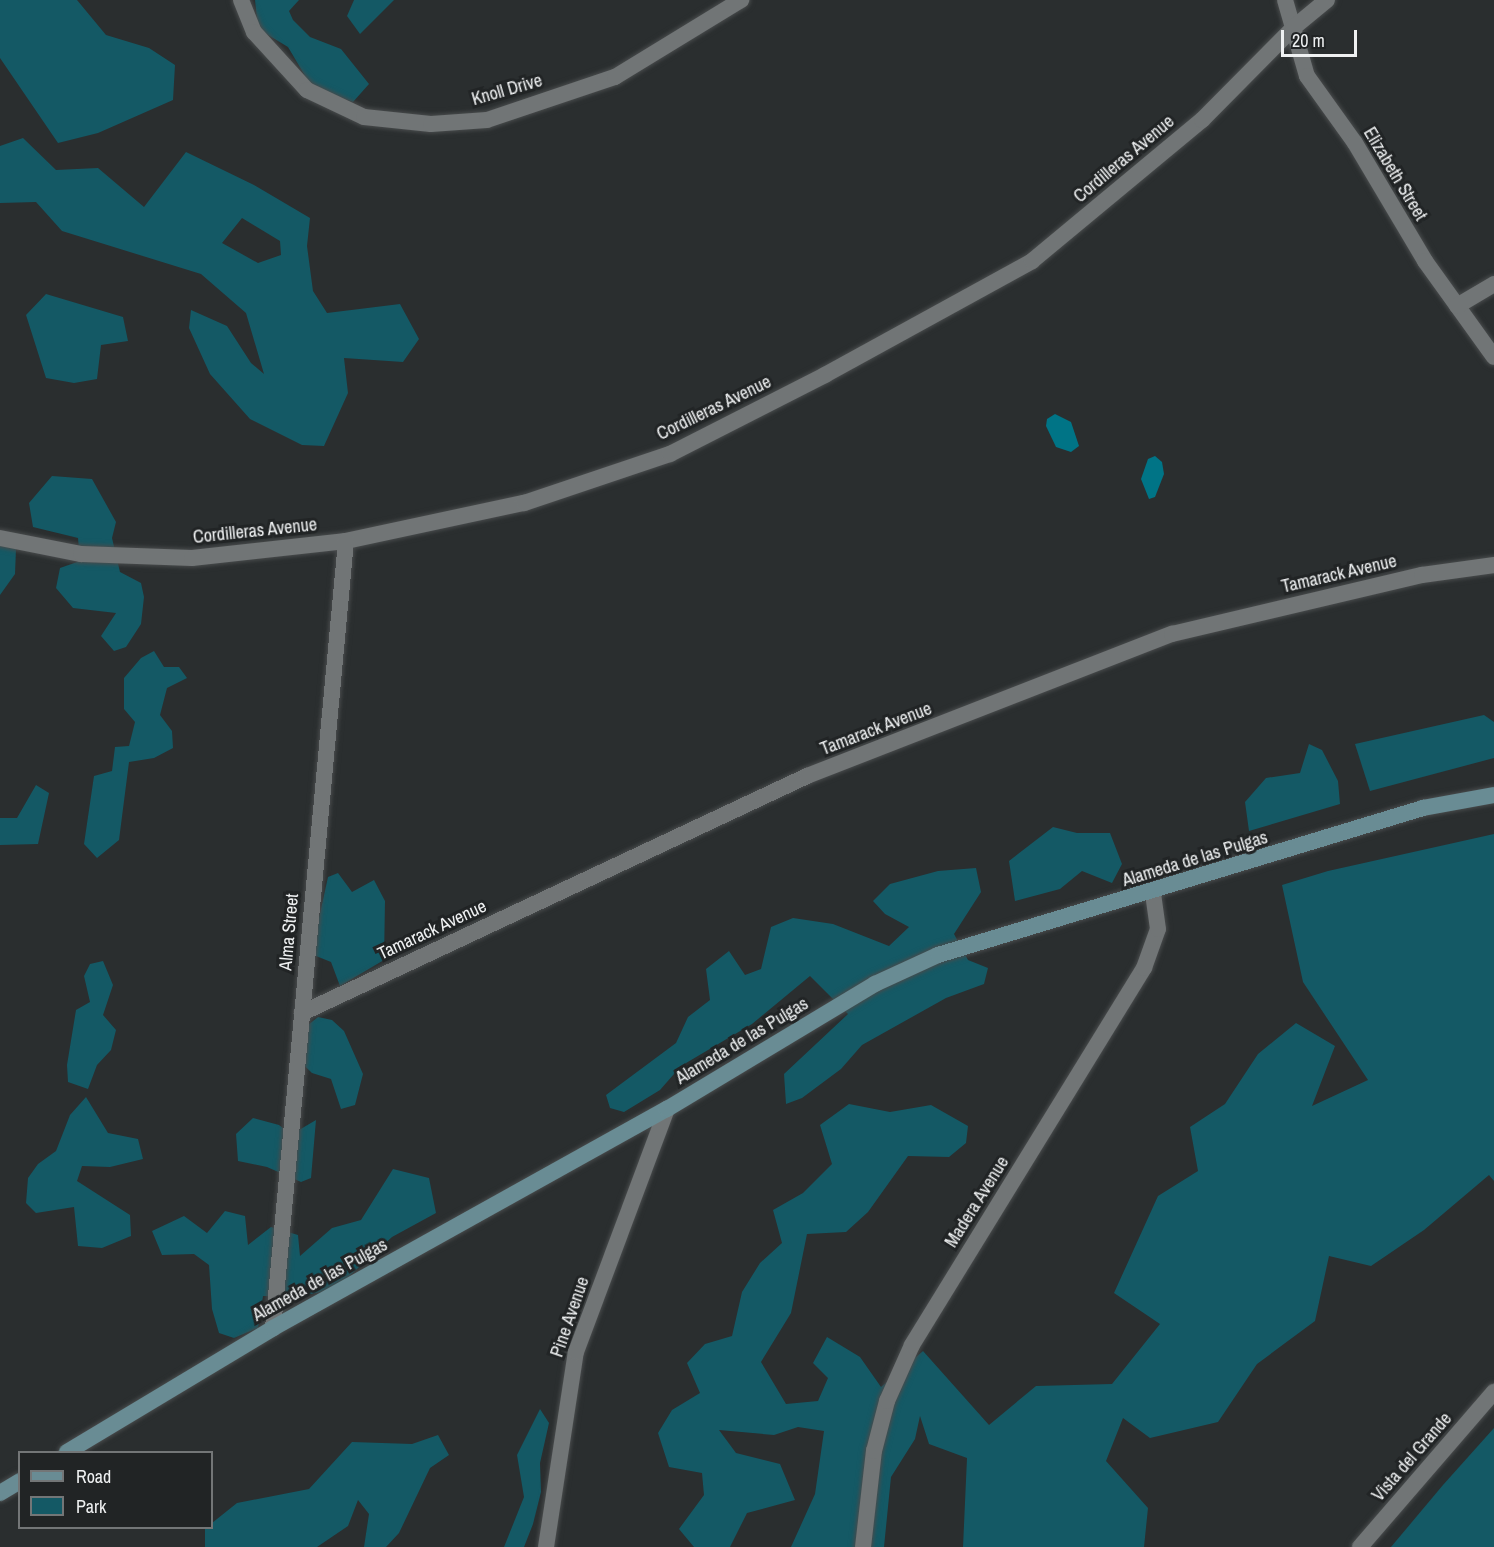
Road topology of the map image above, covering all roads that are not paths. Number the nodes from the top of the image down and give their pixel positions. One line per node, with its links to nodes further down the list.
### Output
1 (241, 0): 2 (street, Knoll Drive)
2 (741, 0)
3 (1285, 0): 5 (street, Elizabeth Street)
4 (1327, 0): 5 (street, Cordilleras Avenue)
5 (1293, 28): 7 (street, Elizabeth Street); 10 (street, Cordilleras Avenue)
6 (1494, 284): 7 (street)
7 (1457, 306): 8 (street, Elizabeth Street)
8 (1494, 357)
9 (0, 538): 10 (street, Cordilleras Avenue)
10 (346, 541): 14 (street, Alma Street)
11 (1494, 566): 14 (street, Tamarack Avenue)
12 (1494, 795): 13 (main road, Alameda de las Pulgas)
13 (1153, 893): 15 (main road, Alameda de las Pulgas); 22 (street, Madera Avenue)
14 (302, 1013): 16 (street, Alma Street)
15 (667, 1109): 16 (main road, Alameda de las Pulgas); 21 (street, Pine Avenue)
16 (273, 1328): 18 (main road, Alameda de las Pulgas)
17 (1494, 1392): 23 (street, Vista del Grande)
18 (69, 1451)
19 (18, 1482): 20 (main road)
20 (0, 1493)
21 (546, 1547)
22 (863, 1547)
23 (1360, 1547)

